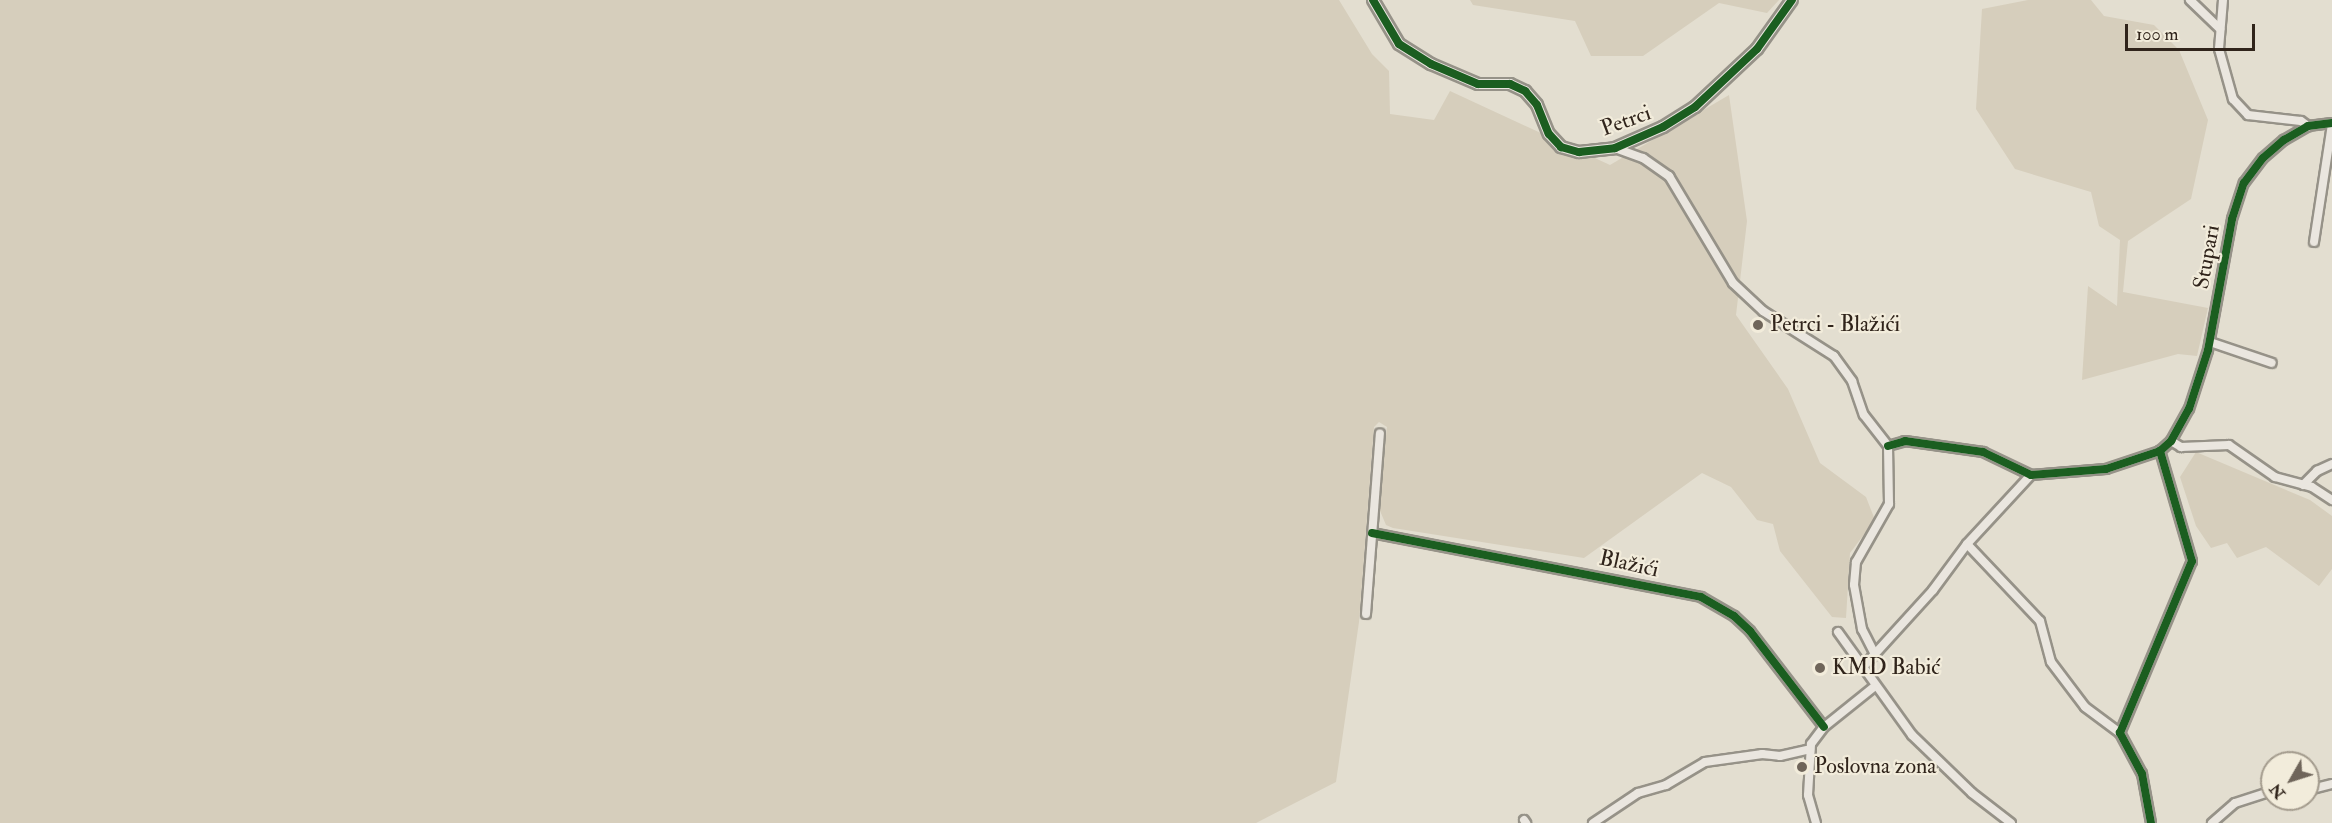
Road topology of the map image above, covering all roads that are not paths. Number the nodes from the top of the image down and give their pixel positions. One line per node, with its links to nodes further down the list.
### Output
1 (1373, 0): 8 (street, Petrci)
2 (1792, 0): 8 (street, Petrci)
3 (2190, 0): 5 (street)
4 (2223, 0): 5 (street, Stupari)
5 (2220, 29): 7 (street, Stupari)
6 (2332, 124): 7 (street, Stupari); 9 (street, Stupari)
7 (2308, 126): 10 (street, Stupari)
8 (1615, 148): 14 (street)
9 (2314, 242)
10 (2210, 342): 11 (street); 13 (street, Stupari)
11 (2272, 363)
12 (1380, 434): 20 (street)
13 (2171, 441): 15 (street); 18 (street)
14 (1888, 446): 17 (street); 24 (street)
15 (2160, 452): 17 (street); 28 (street)
16 (2332, 464): 18 (street)
17 (2031, 475): 21 (street)
18 (2303, 485): 19 (street)
19 (2332, 500)
20 (1372, 533): 22 (street); 27 (street, Blažići)
21 (1967, 544): 24 (street); 28 (street)
22 (1366, 614)
23 (1838, 632): 25 (street)
24 (1874, 653): 25 (street)
25 (1863, 667): 26 (street)
26 (1875, 686): 27 (street); 33 (street)
27 (1824, 727): 29 (street)
28 (2120, 733): 34 (street)
29 (1810, 749): 31 (street); 32 (street)
30 (2260, 795): 35 (street)
31 (1593, 823)
32 (1816, 823)
33 (2011, 823)
34 (2151, 823)
35 (2212, 823)

